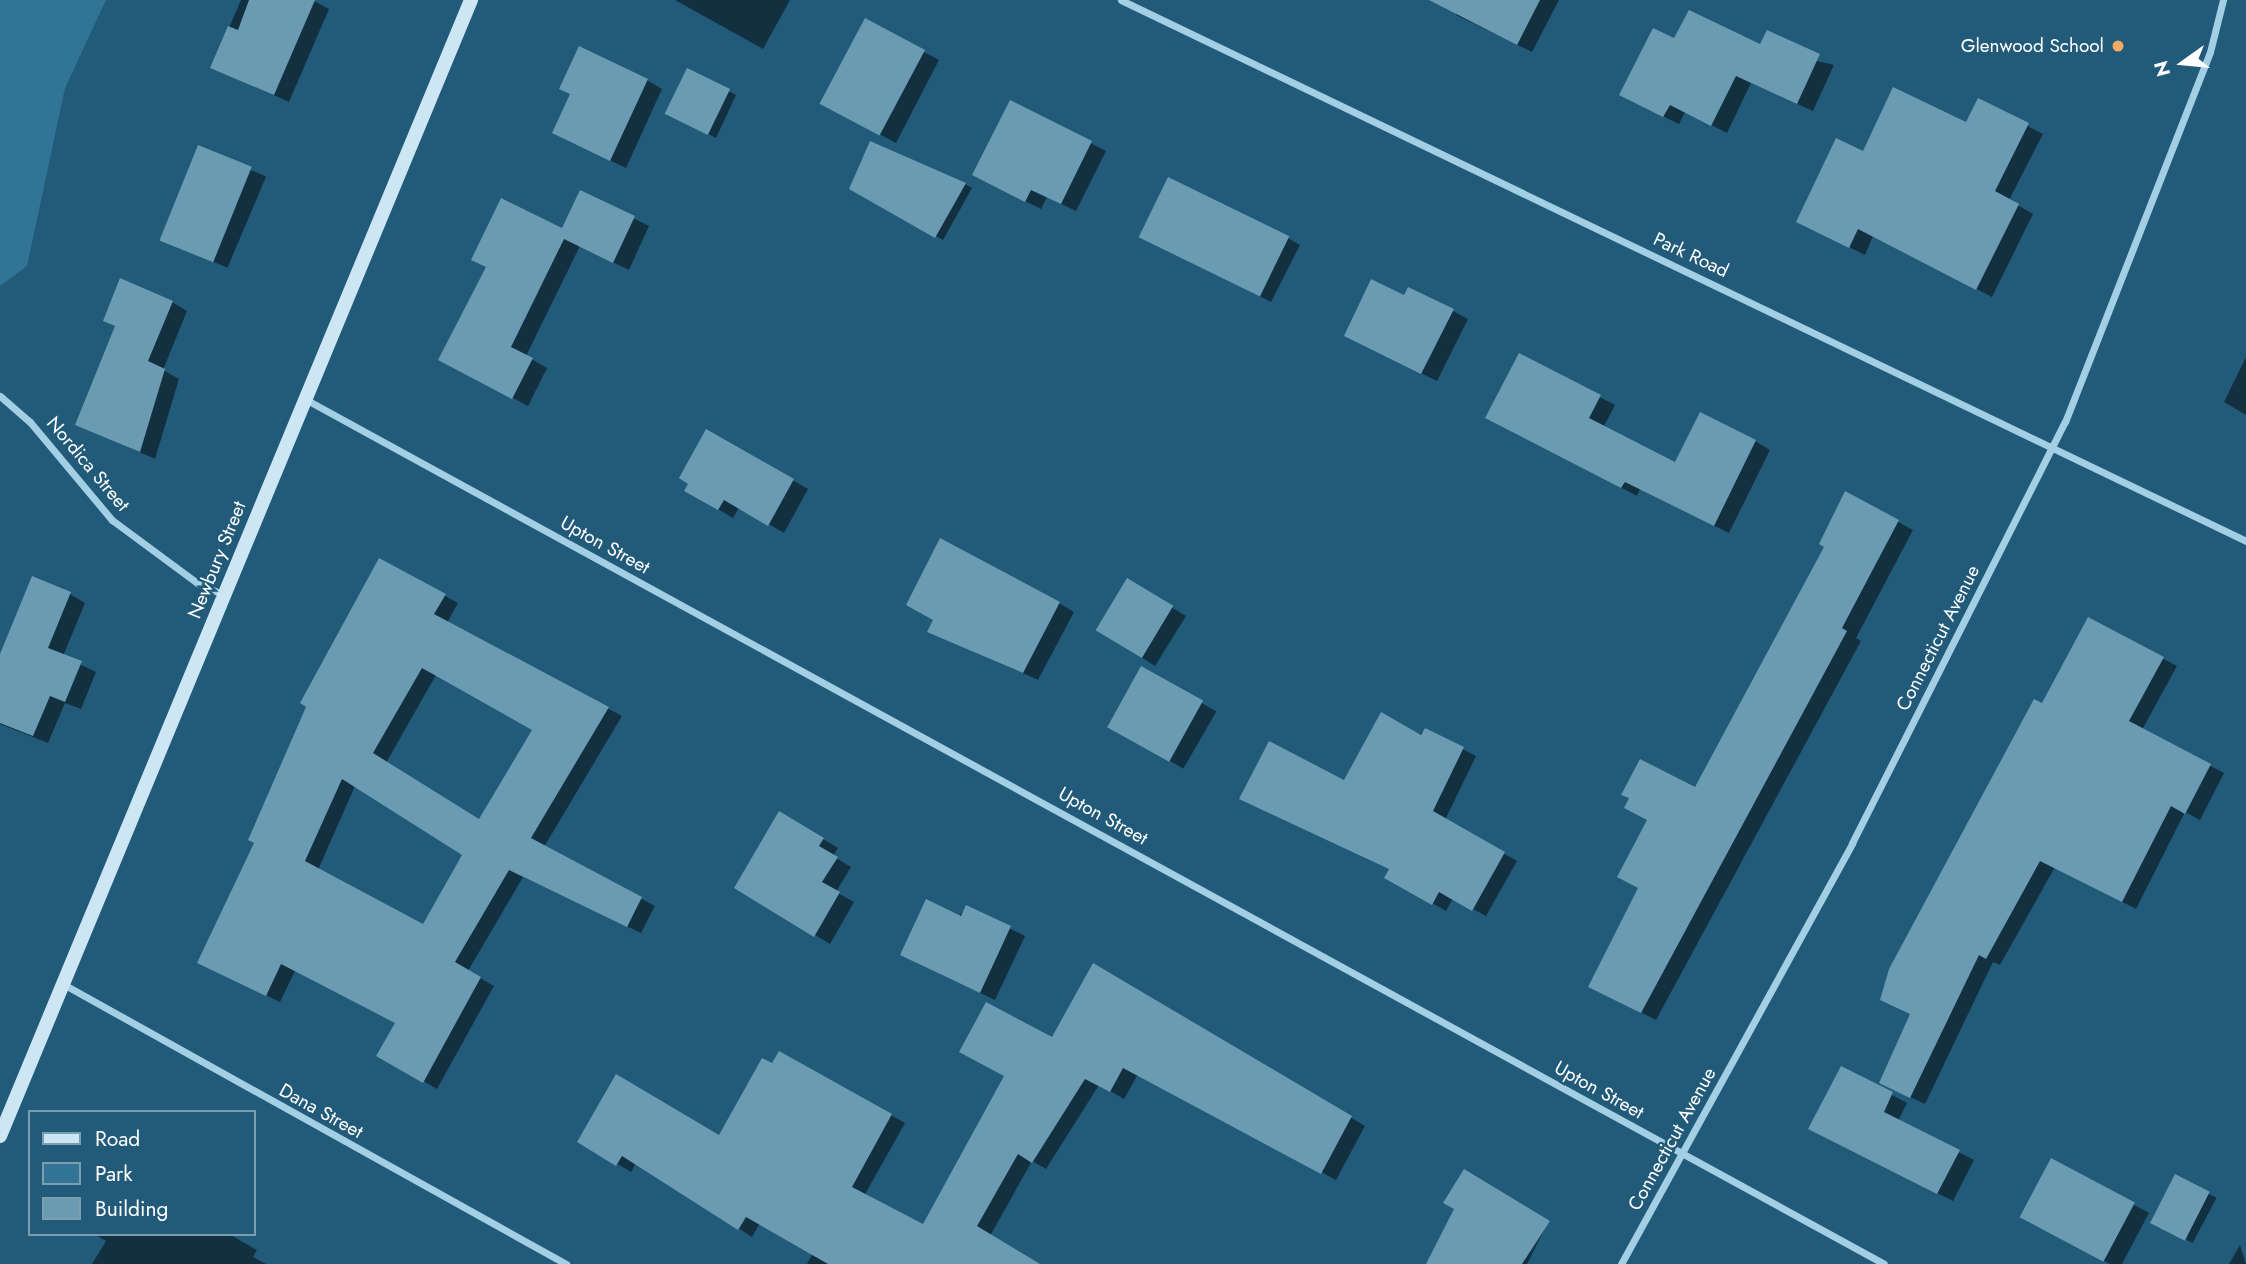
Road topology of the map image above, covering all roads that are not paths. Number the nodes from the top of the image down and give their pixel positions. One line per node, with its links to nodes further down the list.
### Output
1 (471, 0): 5 (street, Newbury Street)
2 (1121, 0): 6 (street, Park Road)
3 (2223, 0): 6 (street, Connecticut Avenue)
4 (0, 397): 8 (street, Nordica Street)
5 (305, 399): 8 (street, Newbury Street); 11 (street, Upton Street)
6 (2054, 443): 7 (street, Park Road); 11 (street, Connecticut Avenue)
7 (2246, 541)
8 (224, 595): 9 (street, Newbury Street)
9 (63, 984): 10 (street, Newbury Street); 12 (street, Dana Street)
10 (0, 1136)
11 (1682, 1154): 13 (street, Connecticut Avenue); 14 (street, Upton Street)
12 (566, 1264)
13 (1621, 1264)
14 (1884, 1264)

